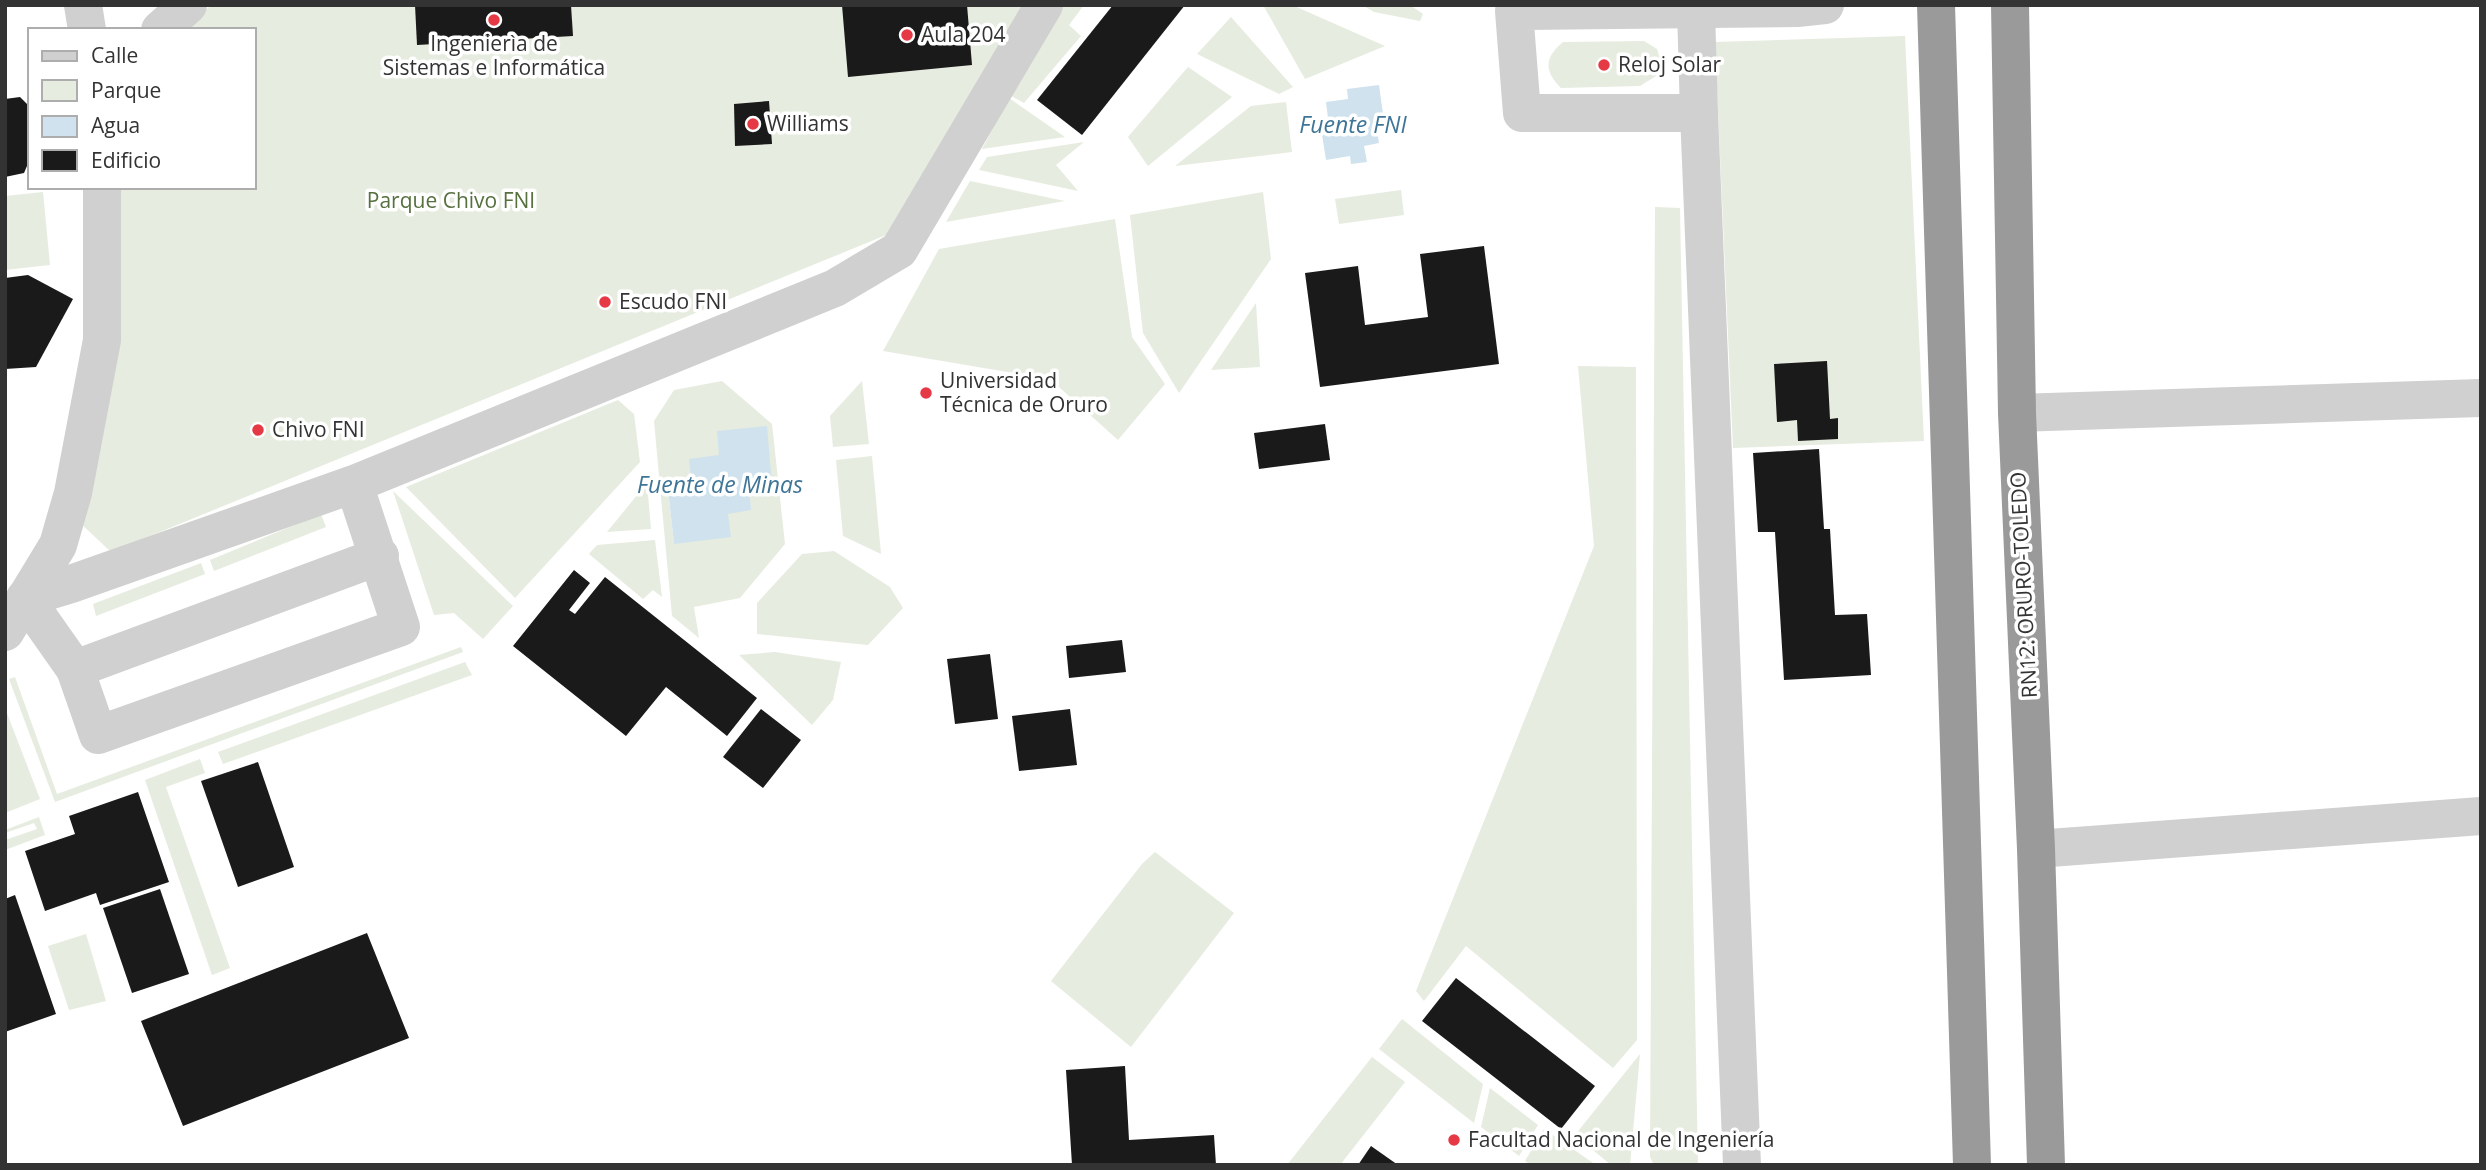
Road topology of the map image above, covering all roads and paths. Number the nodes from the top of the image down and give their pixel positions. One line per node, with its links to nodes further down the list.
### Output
1 (83, 5): 8 (street)
2 (188, 5): 9 (street)
3 (1044, 5): 14 (street)
4 (1936, 5): 22 (highway)
5 (2010, 5): 13 (highway, RN12: ORURO-TOLEDO)
6 (1806, 6): 7 (street)
7 (1696, 10): 10 (street); 10 (street)
8 (87, 28)
9 (162, 28)
10 (1699, 113): 21 (street)
11 (102, 189): 16 (street)
12 (2481, 398): 13 (street)
13 (2017, 413): 20 (highway, RN12: ORURO-TOLEDO)
14 (354, 484): 15 (street); 16 (street)
15 (380, 556): 18 (street); 18 (street)
16 (25, 598): 17 (street); 18 (street)
17 (5, 632)
18 (75, 668)
19 (2481, 816): 20 (street)
20 (2036, 849): 23 (highway, RN12: ORURO-TOLEDO)
21 (1742, 1165)
22 (1972, 1165)
23 (2046, 1165)

